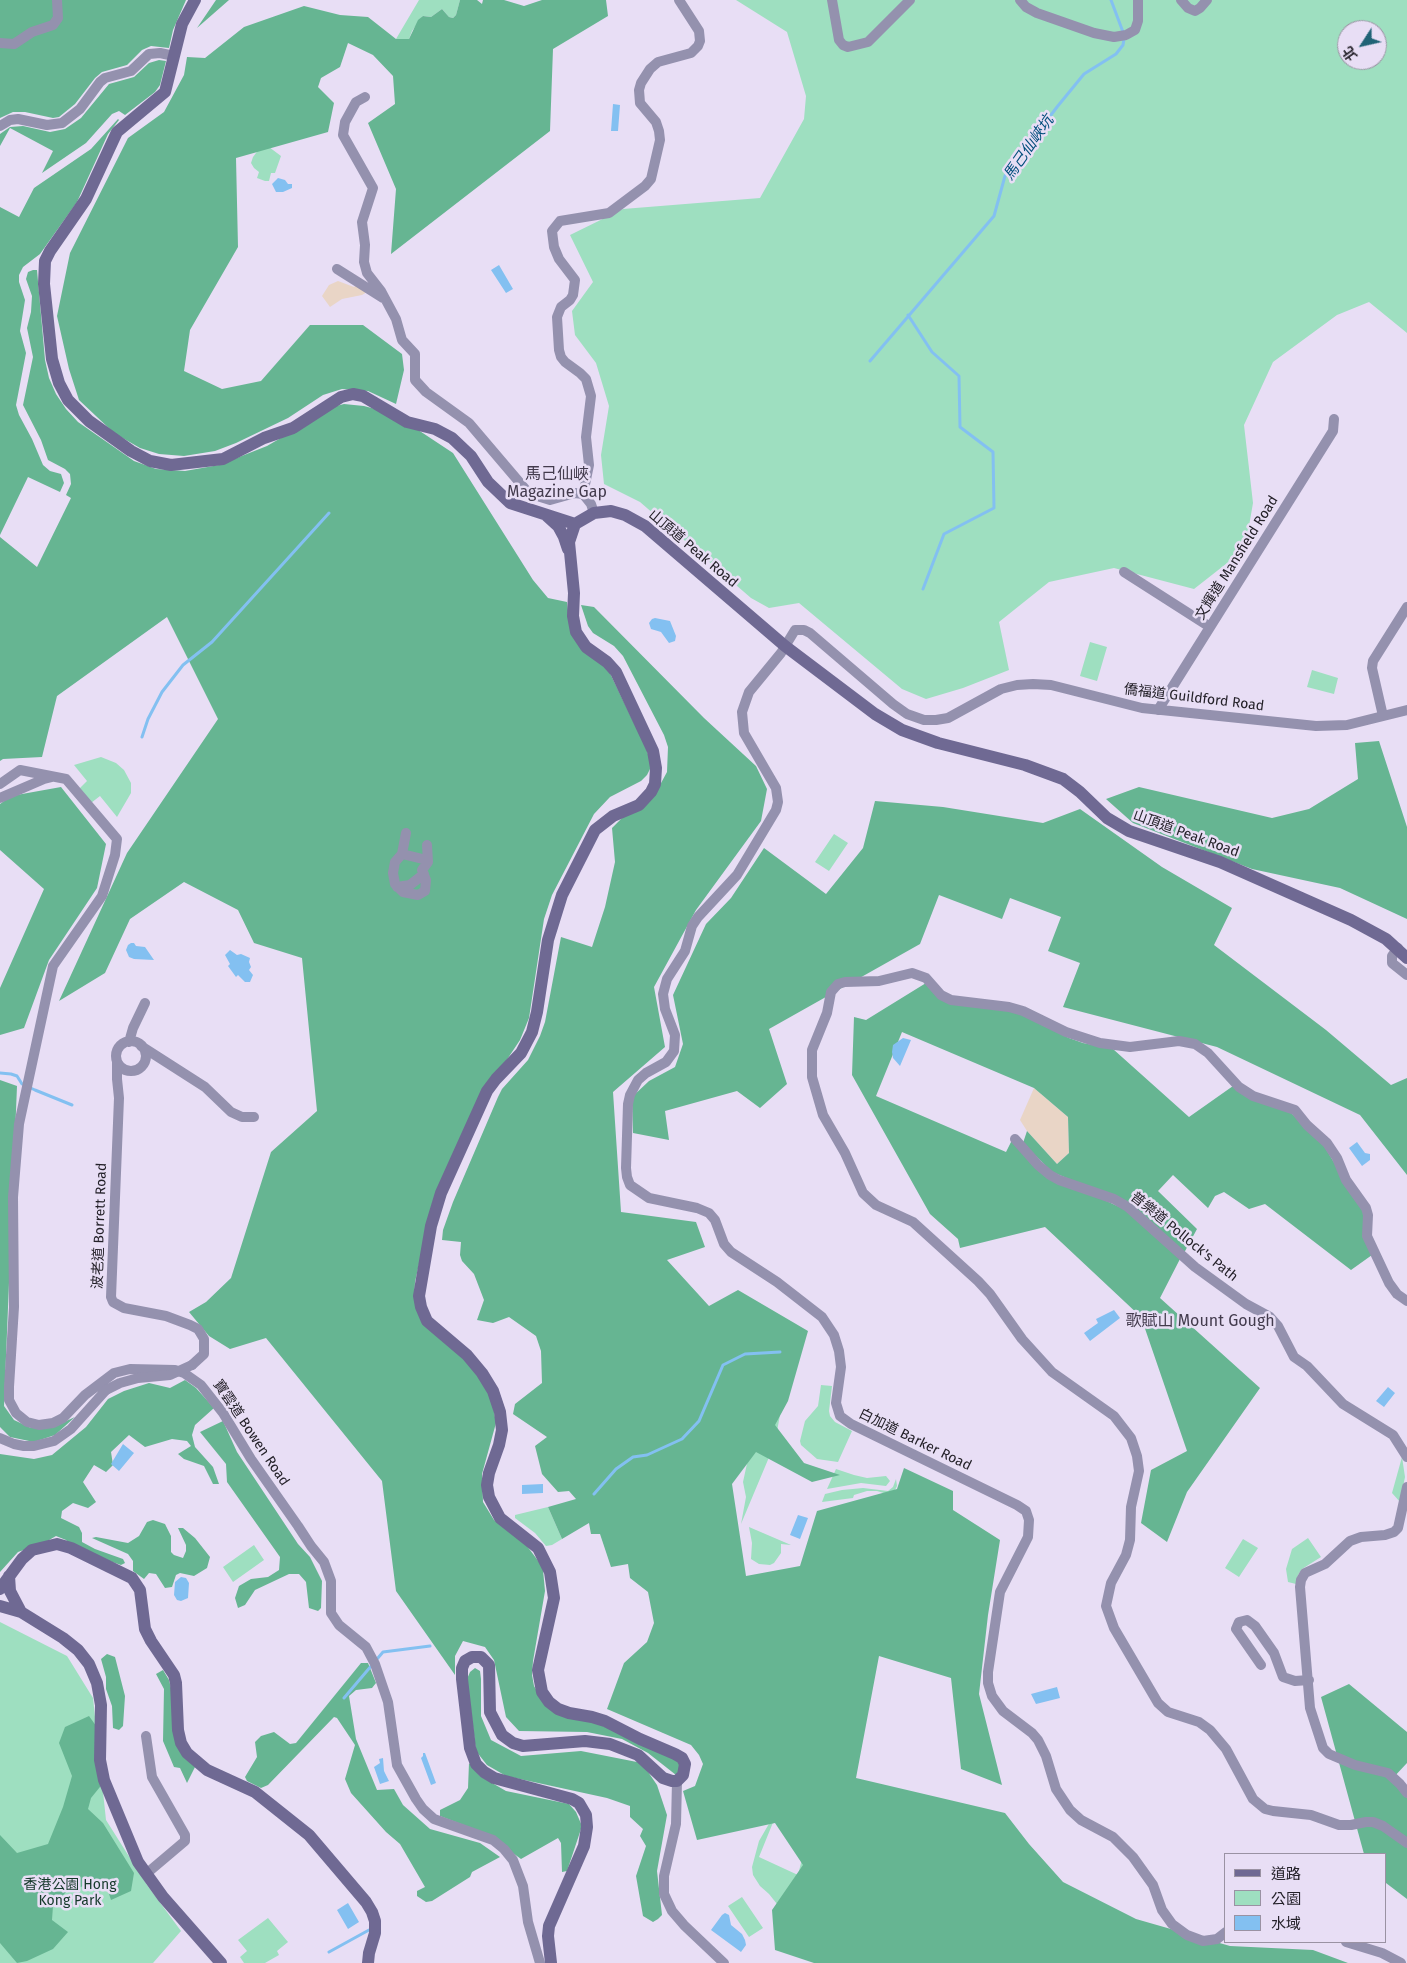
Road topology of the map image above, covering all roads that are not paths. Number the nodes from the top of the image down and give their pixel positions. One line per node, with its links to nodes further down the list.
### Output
1 (56, 0): 10 (street)
2 (195, 0): 11 (main road)
3 (679, 0): 17 (street)
4 (832, 0): 5 (street)
5 (910, 0)
6 (1020, 0): 7 (street)
7 (1138, 0)
8 (1181, 0): 9 (street)
9 (1207, 0)
10 (0, 43)
11 (174, 56): 13 (street); 19 (main road)
12 (365, 98): 15 (street)
13 (0, 126)
14 (337, 269): 15 (street)
15 (386, 300): 17 (street)
16 (1334, 419): 24 (street, 文輝道 Mansfield Road)
17 (583, 494): 18 (street)
18 (594, 512): 20 (main road); 25 (main road, 山頂道 Peak Road)
19 (545, 514): 20 (main road); 21 (main road)
20 (575, 524): 21 (main road)
21 (570, 556): 60 (main road)
22 (1124, 572): 24 (street)
23 (1407, 607): 28 (street)
24 (1210, 627): 26 (street, 文輝道 Mansfield Road)
25 (785, 646): 26 (street, 僑福道 Guildford Road); 36 (main road, 山頂道 Peak Road); 64 (street, 白加道 Barker Road)
26 (1158, 710): 28 (street, 僑福道 Guildford Road)
27 (1407, 710): 28 (street, 僑福道 Guildford Road)
28 (1383, 716)
29 (57, 776): 30 (street, 寶雲道 Bowen Road); 31 (street); 49 (street, 寶雲道 Bowen Road)
30 (0, 784)
31 (0, 798)
32 (406, 833): 34 (street)
33 (427, 845): 35 (street)
34 (402, 854): 35 (street); 35 (street)
35 (427, 860)
36 (1398, 948): 37 (main road, 山頂道 Peak Road); 38 (street)
37 (1407, 958)
38 (1407, 975)
39 (145, 1003): 40 (street)
40 (129, 1042): 41 (street); 42 (street, 波老道 Borrett Road)
41 (141, 1046): 43 (street); 44 (street)
42 (118, 1063): 44 (street); 45 (street, 波老道 Borrett Road)
43 (174, 1066): 44 (street); 46 (street)
44 (140, 1067): 45 (street, 波老道 Borrett Road)
45 (119, 1098): 49 (street, 波老道 Borrett Road, bridge)
46 (254, 1117)
47 (1015, 1138): 51 (street, 普樂道 Pollock's Path)
48 (1407, 1301): 62 (street)
49 (102, 1387): 50 (street, 波老道 Borrett Road); 68 (street, 寶雲道 Bowen Road)
50 (0, 1438)
51 (1407, 1457)
52 (1407, 1487): 58 (street)
53 (9, 1576): 54 (main road); 56 (main road); 67 (main road)
54 (0, 1589)
55 (0, 1606): 56 (main road)
56 (21, 1612): 63 (main road)
57 (1261, 1665): 58 (street)
58 (1309, 1680): 61 (street)
59 (146, 1736): 63 (street)
60 (677, 1780): 69 (main road); 70 (street)
61 (1407, 1793)
62 (1407, 1843)
63 (146, 1874): 66 (main road)
64 (1224, 1934)
65 (1350, 1943): 71 (street)
66 (221, 1963)
67 (368, 1963)
68 (540, 1963)
69 (551, 1963)
70 (724, 1963)
71 (1401, 1963)

